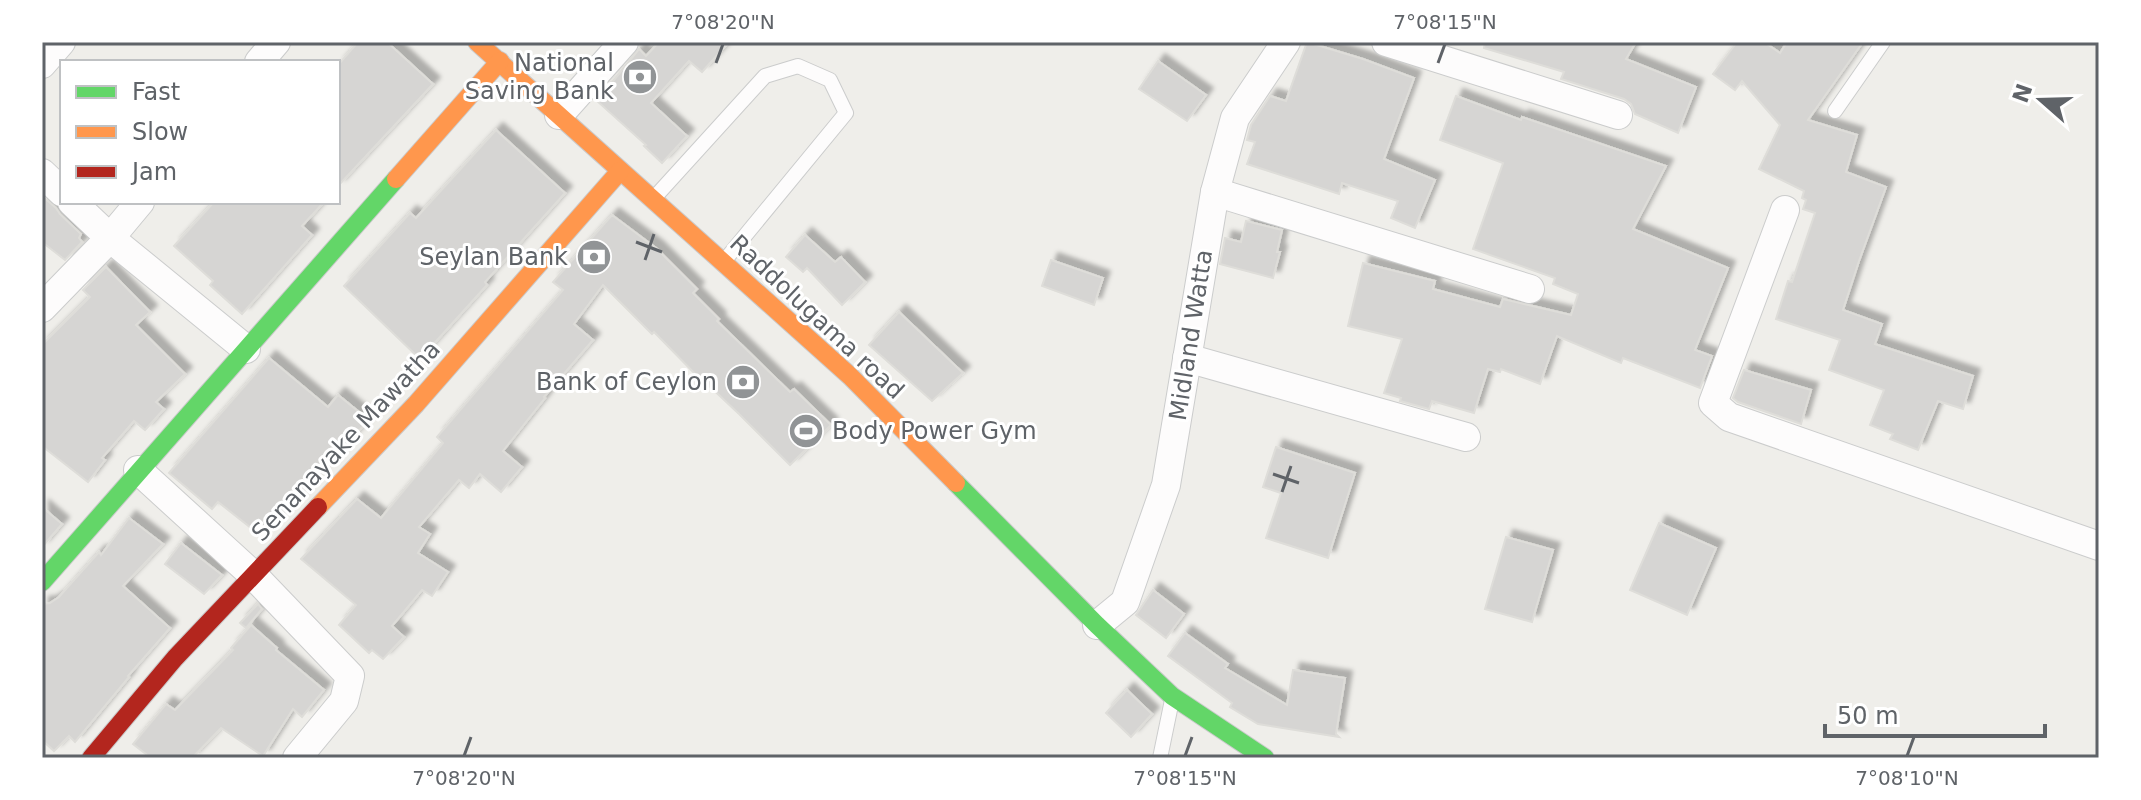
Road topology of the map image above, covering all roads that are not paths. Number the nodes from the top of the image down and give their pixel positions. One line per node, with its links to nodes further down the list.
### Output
1 (61, 42): 10 (street)
2 (276, 42): 8 (street)
3 (477, 42): 9 (street, Raddolugama road)
4 (624, 42): 12 (street)
5 (1286, 42): 17 (street, Midland Watta)
6 (1386, 42): 13 (street)
7 (1883, 42): 11 (lane)
8 (261, 60)
9 (500, 61): 12 (street, Raddolugama road); 26 (street)
10 (42, 64)
11 (1835, 111)
12 (559, 115): 14 (street, Raddolugama road)
13 (1618, 115)
14 (620, 171): 18 (street, Raddolugama road); 31 (street, Senanayake Mawatha)
15 (42, 173): 16 (street)
16 (60, 190)
17 (1215, 192): 24 (street); 27 (street, Midland Watta)
18 (652, 200): 23 (street, Raddolugama road); 23 (lane)
19 (74, 204): 22 (street)
20 (138, 204): 22 (street)
21 (1785, 210): 30 (street)
22 (110, 238): 25 (street); 26 (street)
23 (723, 263): 33 (street, Raddolugama road)
24 (1530, 289)
25 (42, 308)
26 (246, 349): 29 (street)
27 (1187, 358): 28 (street); 33 (street, Midland Watta)
28 (1466, 437)
29 (138, 470): 31 (street); 32 (street)
30 (2099, 546)
31 (254, 576): 36 (street, Senanayake Mawatha); 37 (street)
32 (42, 582)
33 (1097, 625): 34 (street, Raddolugama road)
34 (1172, 696): 35 (street, Raddolugama road); 38 (lane)
35 (1254, 755)
36 (91, 758)
37 (297, 758)
38 (1160, 758)

